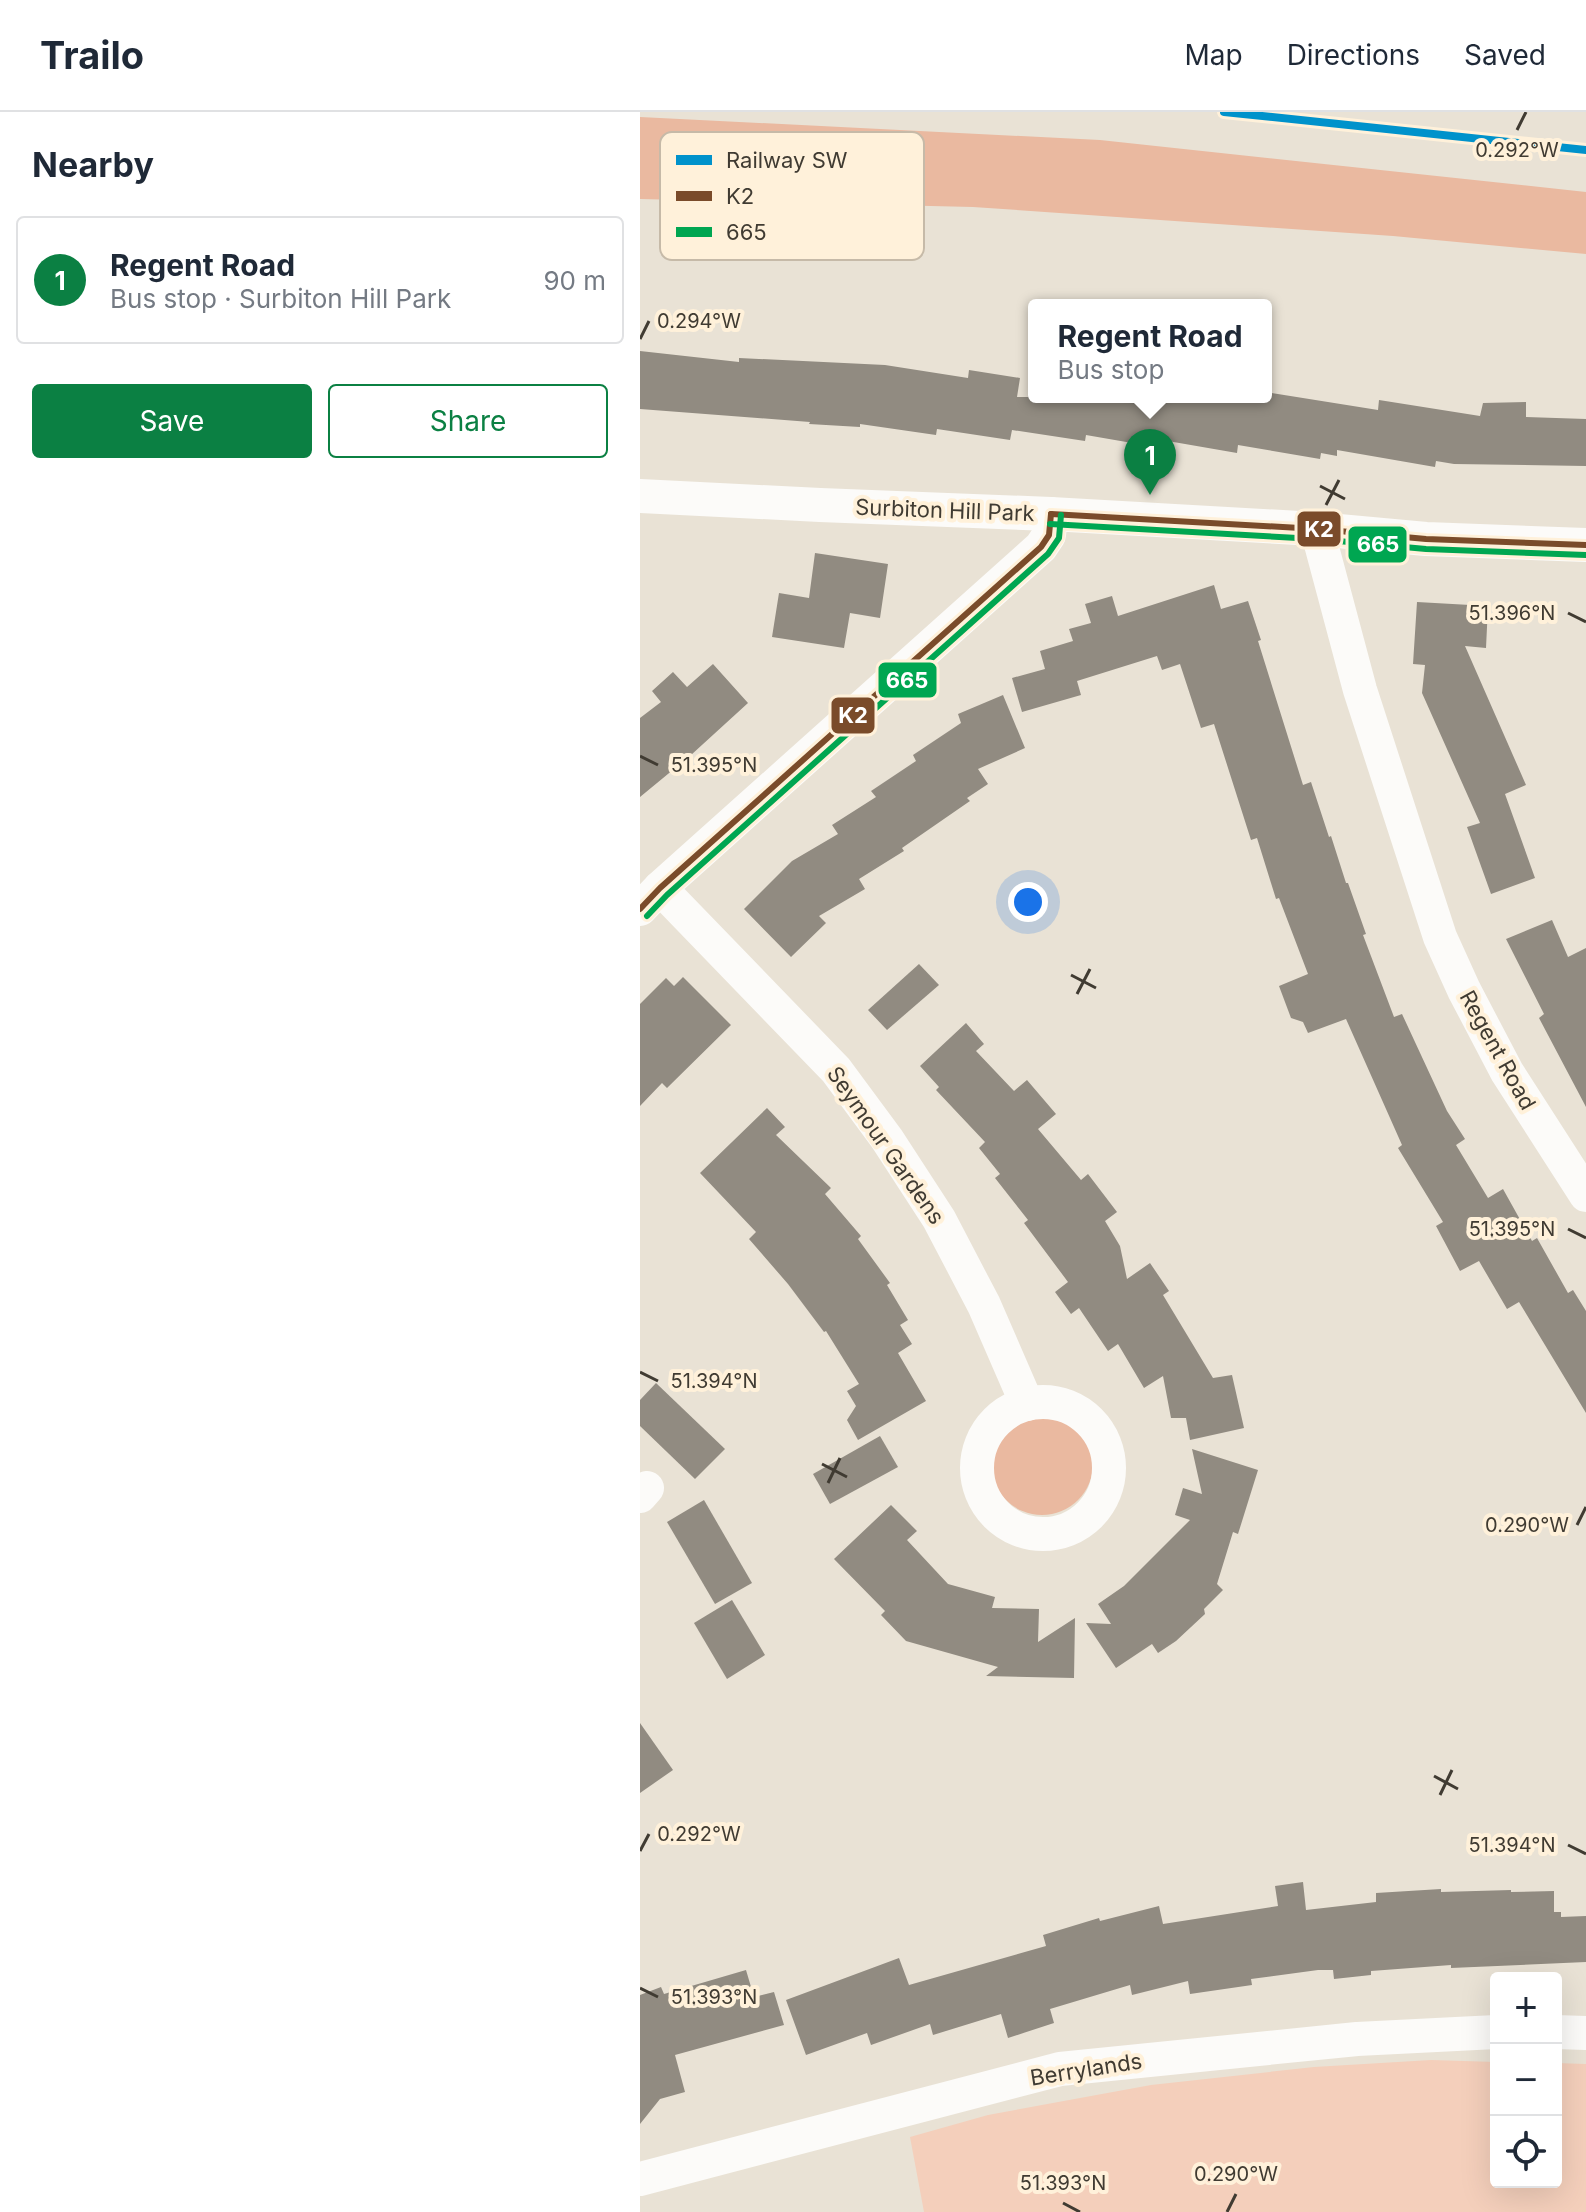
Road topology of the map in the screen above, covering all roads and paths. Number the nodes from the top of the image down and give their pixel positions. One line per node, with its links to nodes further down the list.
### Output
1 (640, 496): 2 (street, Surbiton Hill Park)
2 (1051, 514): 3 (street, Surbiton Hill Park); 5 (street)
3 (1317, 529): 4 (street, Surbiton Hill Park); 6 (street, Regent Road)
4 (1586, 545)
5 (650, 899): 7 (street, Seymour Gardens)
6 (1586, 1195)
7 (1027, 1404)
8 (1490, 2032): 11 (street, Berrylands)
9 (1562, 2032): 10 (street)
10 (1586, 2033)
11 (640, 2179)

